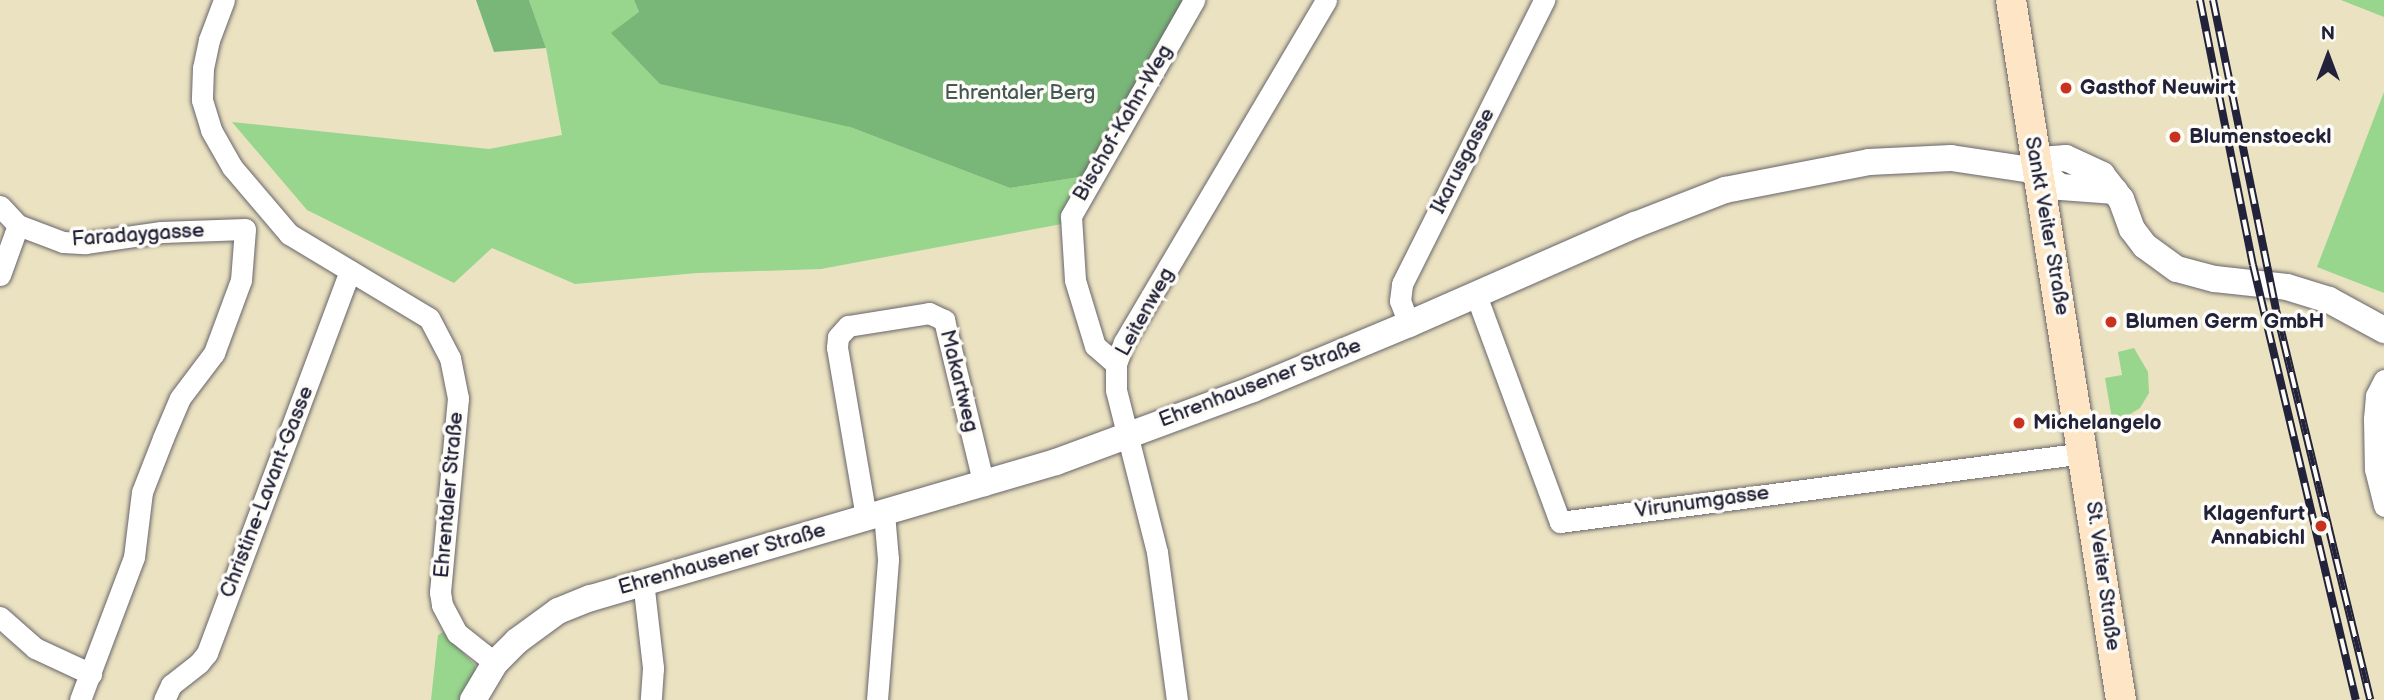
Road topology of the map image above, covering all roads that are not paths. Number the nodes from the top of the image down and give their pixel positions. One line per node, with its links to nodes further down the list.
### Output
1 (224, 0): 8 (street, Ehrentaler Straße)
2 (1194, 0): 16 (street, Bischof-Kahn-Weg)
3 (1326, 0): 16 (street, Leitenweg)
4 (1544, 0): 14 (street, Ikarusgasse)
5 (2011, 0): 6 (main road, Sankt Veiter Straße)
6 (2038, 171): 13 (street, Ehrenhausener Straße); 15 (street, Ehrenhausener Straße); 19 (main road, Sankt Veiter Straße)
7 (0, 206): 9 (street, Faradaygasse)
8 (268, 212): 10 (street); 11 (street, Ehrentaler Straße)
9 (18, 225): 10 (street, Faradaygasse); 12 (street)
10 (245, 229): 26 (street)
11 (350, 271): 25 (street, Ehrentaler Straße); 28 (street, Christine-Lavant-Gasse)
12 (0, 275)
13 (1476, 295): 14 (street, Ehrenhausener Straße); 19 (street, Virunumgasse)
14 (1409, 324): 18 (street, Ehrenhausener Straße)
15 (2384, 330)
16 (1116, 364): 18 (street, Leitenweg)
17 (2384, 380): 21 (street)
18 (1125, 434): 20 (street, Ehrenhausener Straße); 32 (street, Leitenweg)
19 (2084, 453): 33 (main road, St. Veiter Straße)
20 (984, 485): 22 (street, Ehrenhausener Straße); 22 (street, Makartweg)
21 (2384, 506)
22 (875, 515): 23 (street, Ehrenhausener Straße); 31 (street)
23 (643, 581): 25 (street, Ehrenhausener Straße); 30 (street)
24 (0, 617): 26 (street)
25 (495, 663): 29 (street)
26 (91, 674): 27 (street)
27 (80, 700)
28 (164, 700)
29 (473, 700)
30 (652, 700)
31 (877, 700)
32 (1177, 700)
33 (2121, 700)

